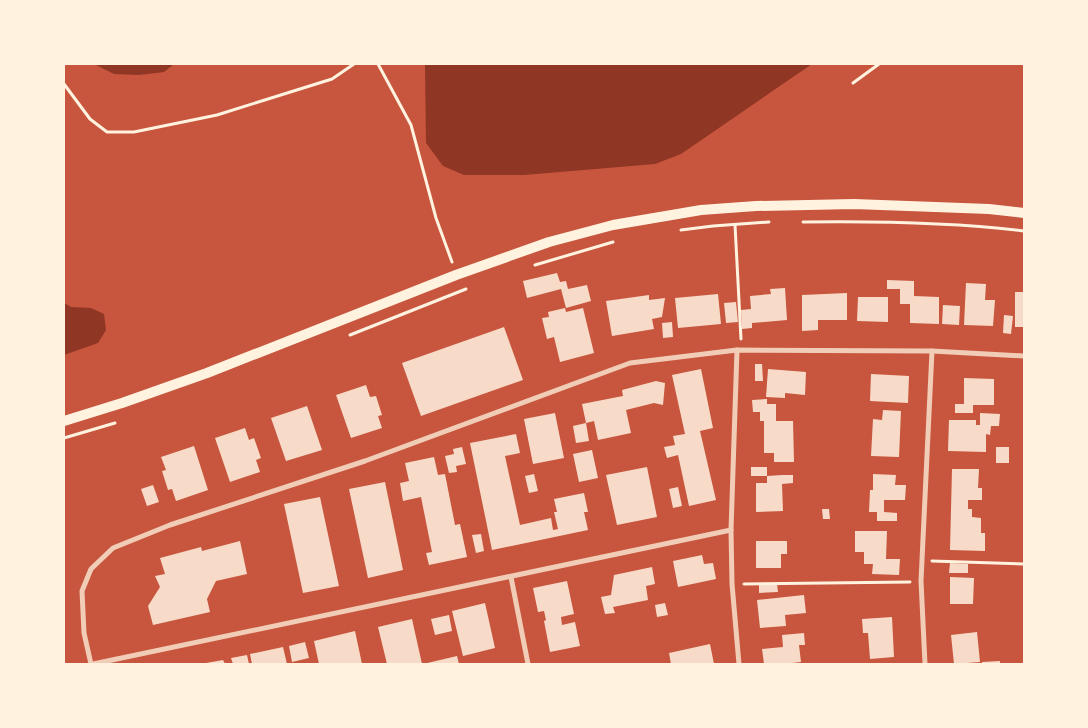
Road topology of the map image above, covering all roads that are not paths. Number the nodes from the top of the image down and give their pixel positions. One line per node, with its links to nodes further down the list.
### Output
1 (1024, 213): 5 (main road)
2 (739, 350): 3 (street); 6 (street); 8 (street)
3 (932, 351): 4 (street); 11 (street)
4 (1024, 356)
5 (64, 421)
6 (731, 530): 7 (street); 10 (street)
7 (511, 577): 8 (street); 9 (street)
8 (92, 664)
9 (528, 664)
10 (739, 664)
11 (925, 664)

